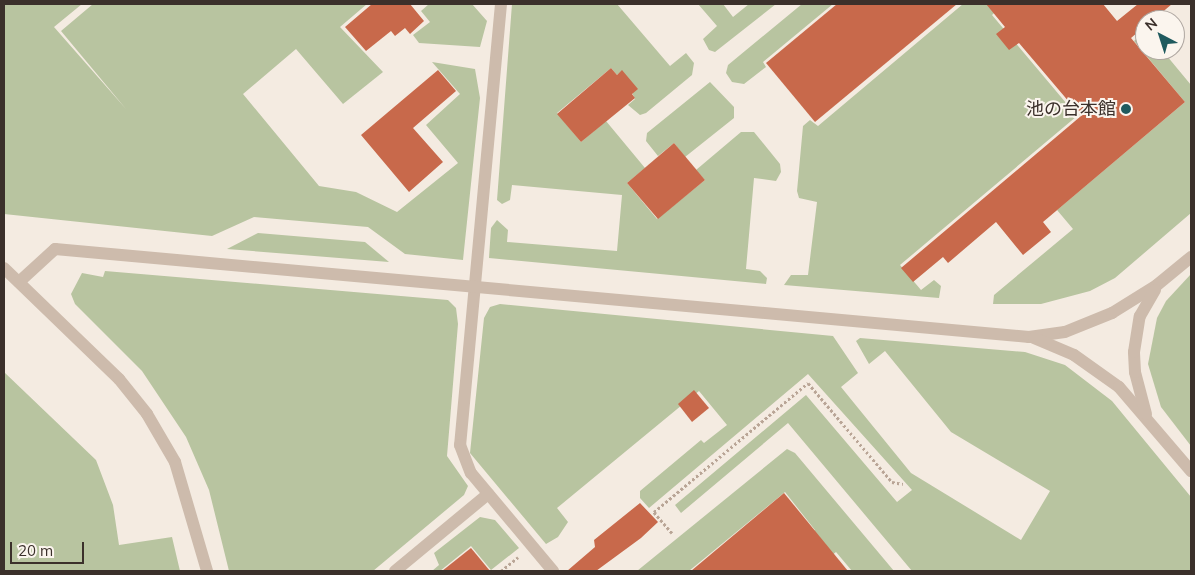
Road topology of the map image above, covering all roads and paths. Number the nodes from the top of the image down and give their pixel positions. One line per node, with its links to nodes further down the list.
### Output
1 (501, 4): 6 (street)
2 (1191, 257): 5 (street)
3 (4, 268): 4 (street)
4 (19, 282): 6 (street); 13 (street)
5 (1157, 285): 7 (street); 8 (street)
6 (472, 288): 7 (street); 11 (street)
7 (1029, 336): 8 (street)
8 (1149, 421): 9 (street)
9 (1191, 472)
10 (903, 484): 12 (path)
11 (488, 494): 14 (street); 15 (street)
12 (672, 533)
13 (207, 571)
14 (395, 571)
15 (553, 571)

